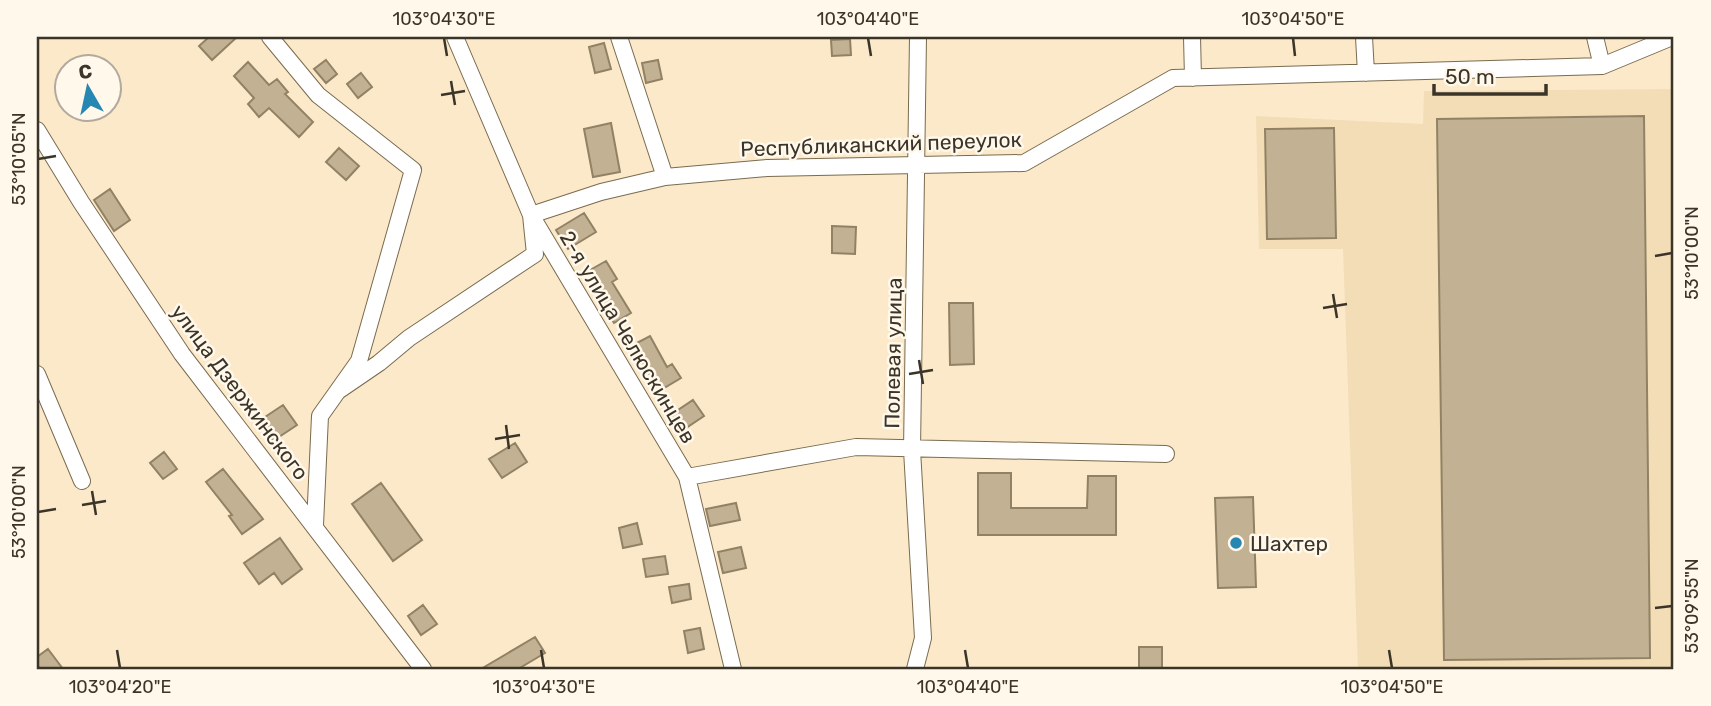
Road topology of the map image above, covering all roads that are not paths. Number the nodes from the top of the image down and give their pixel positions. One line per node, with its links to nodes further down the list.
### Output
1 (270, 37): 17 (street)
2 (455, 37): 15 (street, 2-я улица Челюскинцев)
3 (619, 37): 14 (street)
4 (918, 37): 13 (street, Полевая улица)
5 (1192, 37): 11 (street)
6 (1364, 37): 10 (street)
7 (1595, 37): 9 (street)
8 (1672, 37): 9 (street, Республиканский переулок)
9 (1602, 66): 10 (street, Республиканский переулок)
10 (1366, 73): 11 (street, Республиканский переулок)
11 (1193, 78): 13 (street, Республиканский переулок)
12 (37, 130): 22 (street, улица Дзержинского)
13 (918, 166): 14 (street, Республиканский переулок); 18 (street, Полевая улица)
14 (665, 177): 15 (street, Республиканский переулок)
15 (531, 215): 17 (street); 20 (street, 2-я улица Челюскинцев)
16 (37, 374): 21 (street)
17 (338, 391): 22 (street)
18 (912, 450): 19 (street); 20 (street); 23 (street, Полевая улица)
19 (1166, 454)
20 (687, 477): 25 (street, 2-я улица Челюскинцев)
21 (82, 481)
22 (315, 525): 24 (street, улица Дзержинского)
23 (917, 668)
24 (423, 669)
25 (733, 669)

